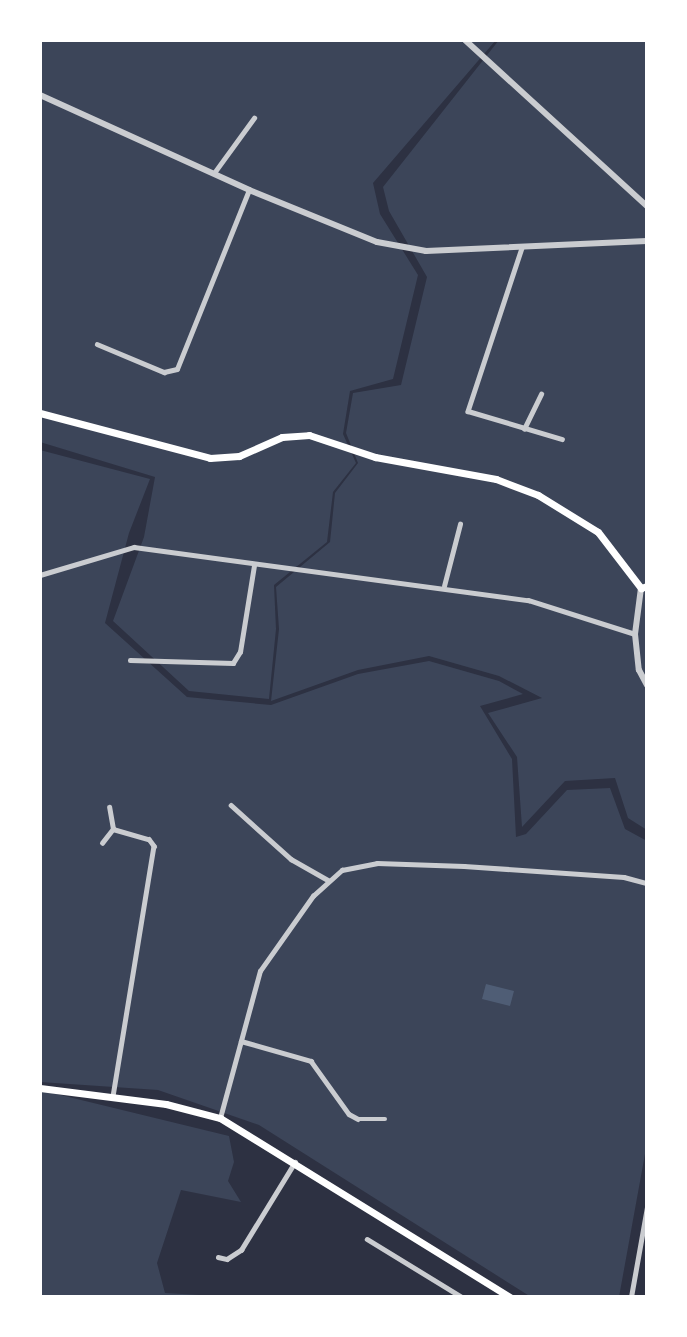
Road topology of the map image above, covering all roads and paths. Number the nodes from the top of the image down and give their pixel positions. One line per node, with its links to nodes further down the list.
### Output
1 (466, 40): 6 (street)
2 (40, 95): 4 (street)
3 (254, 118): 4 (street)
4 (214, 173): 5 (street)
5 (249, 190): 8 (street); 9 (street)
6 (647, 206)
7 (647, 241): 8 (street)
8 (522, 248): 12 (street)
9 (97, 344)
10 (541, 394): 12 (street)
11 (40, 413): 18 (main road)
12 (524, 429): 13 (street)
13 (562, 439)
14 (460, 524): 17 (street)
15 (254, 566): 16 (street); 17 (street); 20 (street)
16 (40, 575)
17 (444, 586): 19 (street)
18 (644, 587): 19 (street)
19 (635, 634): 21 (street)
20 (130, 660)
21 (647, 685)
22 (231, 805): 26 (street)
23 (109, 807): 24 (street)
24 (113, 829): 25 (street); 30 (street)
25 (102, 843)
26 (328, 880): 27 (street); 28 (street)
27 (647, 883)
28 (241, 1041): 31 (street); 32 (street)
29 (40, 1088): 30 (main road)
30 (113, 1097): 31 (main road)
31 (220, 1118): 33 (main road)
32 (385, 1119)
33 (296, 1161): 36 (street); 37 (main road)
34 (647, 1207): 39 (street)
35 (367, 1239): 38 (street)
36 (218, 1257)
37 (504, 1296)
38 (462, 1297)
39 (631, 1297)

